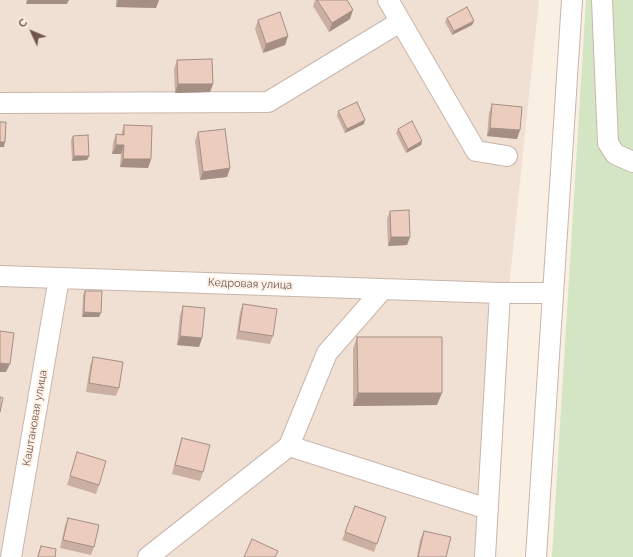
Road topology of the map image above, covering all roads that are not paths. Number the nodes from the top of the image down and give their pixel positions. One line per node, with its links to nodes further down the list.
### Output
1 (388, 0): 4 (street)
2 (572, 0): 12 (street)
3 (602, 0): 7 (street)
4 (400, 22): 5 (street); 6 (street)
5 (0, 103)
6 (506, 156)
7 (633, 162)
8 (0, 276): 9 (street, Кедровая улица)
9 (59, 278): 10 (street, Кедровая улица); 15 (street, Каштановая улица)
10 (383, 289): 11 (street, Кедровая улица); 13 (street)
11 (500, 293): 12 (street, Кедровая улица); 14 (street)
12 (553, 293): 18 (street)
13 (289, 446): 14 (street); 16 (street)
14 (488, 509): 17 (street)
15 (11, 557)
16 (148, 557)
17 (485, 557)
18 (536, 557)

